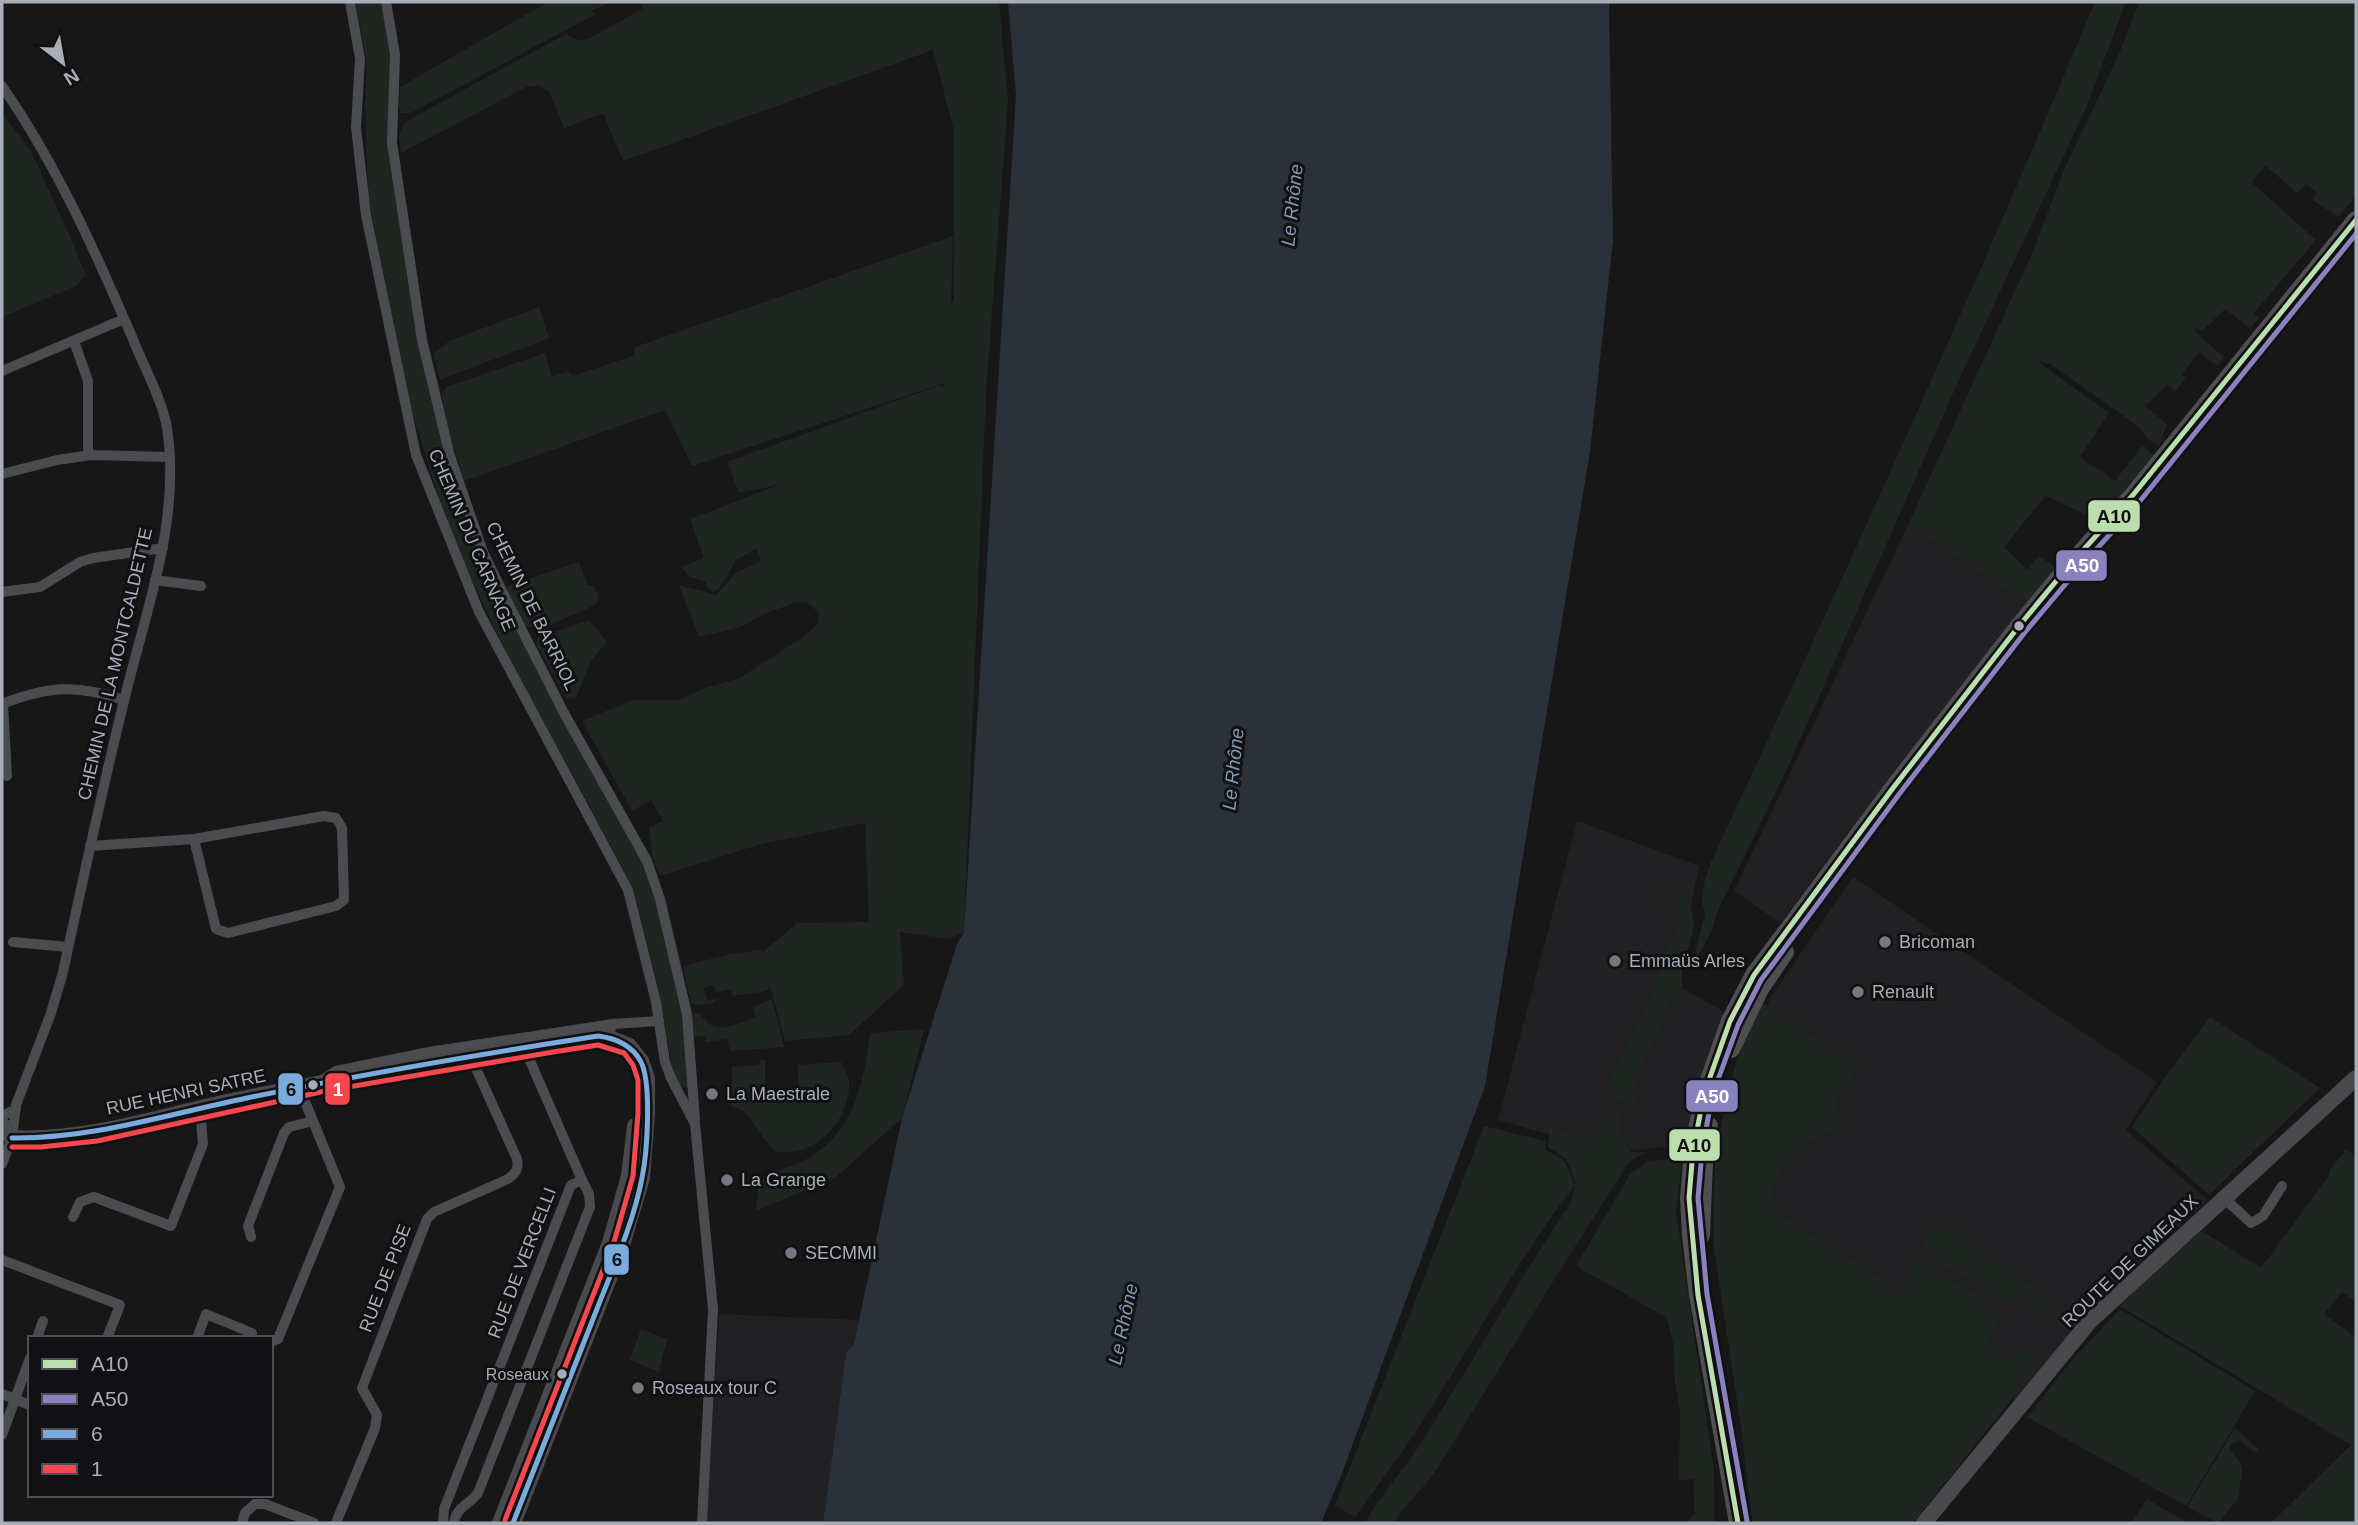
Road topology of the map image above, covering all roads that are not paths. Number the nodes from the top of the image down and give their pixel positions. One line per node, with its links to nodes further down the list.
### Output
1 (349, 2): 22 (street, CHEMIN DU CARNAGE)
2 (386, 2): 30 (street, CHEMIN DE BARRIOL)
3 (2, 86): 5 (street, CHEMIN DE LA MONTCALDETTE)
4 (2356, 220): 56 (main road)
5 (124, 319): 6 (street); 9 (street, CHEMIN DE LA MONTCALDETTE)
6 (74, 341): 7 (street); 8 (street)
7 (2, 371)
8 (88, 455): 9 (street); 10 (street)
9 (169, 457): 11 (street, CHEMIN DE LA MONTCALDETTE)
10 (2, 474)
11 (163, 548): 12 (street, CHEMIN DE LA MONTCALDETTE); 14 (street)
12 (155, 580): 13 (street); 15 (street, CHEMIN DE LA MONTCALDETTE)
13 (201, 586)
14 (2, 592)
15 (124, 700): 16 (street); 19 (street, CHEMIN DE LA MONTCALDETTE)
16 (3, 704): 17 (street)
17 (7, 776)
18 (194, 839): 18 (street); 19 (street)
19 (90, 846): 21 (street, CHEMIN DE LA MONTCALDETTE)
20 (13, 942): 21 (street)
21 (68, 947): 32 (street, CHEMIN DE LA MONTCALDETTE)
22 (659, 1021): 23 (street); 35 (street, CHEMIN DU CARNAGE)
23 (611, 1034): 24 (street, RUE HENRI SATRE); 27 (street); 62 (street); 63 (street)
24 (524, 1047): 25 (street, RUE HENRI SATRE); 38 (street, RUE DE VERCELLI)
25 (470, 1055): 27 (street, RUE HENRI SATRE); 59 (street, RUE DE PISE)
26 (2356, 1077): 40 (street, ROUTE DE GIMEAUX)
27 (319, 1083): 28 (street, RUE HENRI SATRE)
28 (299, 1087): 31 (street, RUE HENRI SATRE); 34 (street)
29 (686, 1087): 30 (street)
30 (693, 1097): 35 (street, CHEMIN DE BARRIOL)
31 (200, 1108): 36 (street, RUE HENRI SATRE); 41 (street)
32 (16, 1109): 33 (street); 36 (street, CHEMIN DE LA MONTCALDETTE)
33 (2, 1116)
34 (313, 1121): 42 (street); 49 (street)
35 (695, 1124): 64 (street, CHEMIN DE BARRIOL)
36 (7, 1132): 37 (street, CHEMIN DE LA MONTCALDETTE)
37 (2, 1164)
38 (582, 1180): 60 (street, RUE DE VERCELLI); 61 (street, RUE DE VERCELLI)
39 (2282, 1186): 40 (street)
40 (2224, 1198): 65 (street, ROUTE DE GIMEAUX)
41 (73, 1217)
42 (251, 1237)
43 (2, 1260): 46 (street)
44 (43, 1321): 45 (street)
45 (38, 1336)
46 (108, 1336)
47 (198, 1336): 48 (street)
48 (255, 1336)
49 (273, 1341)
50 (28, 1364): 52 (street)
51 (2, 1394): 52 (street)
52 (15, 1399): 53 (street); 54 (street)
53 (28, 1404)
54 (2, 1435)
55 (244, 1518): 57 (street)
56 (1736, 1518)
57 (299, 1520): 58 (street)
58 (314, 1523)
59 (336, 1523)
60 (443, 1523)
61 (454, 1523)
62 (500, 1523)
63 (513, 1523)
64 (702, 1523)
65 (1924, 1523)

